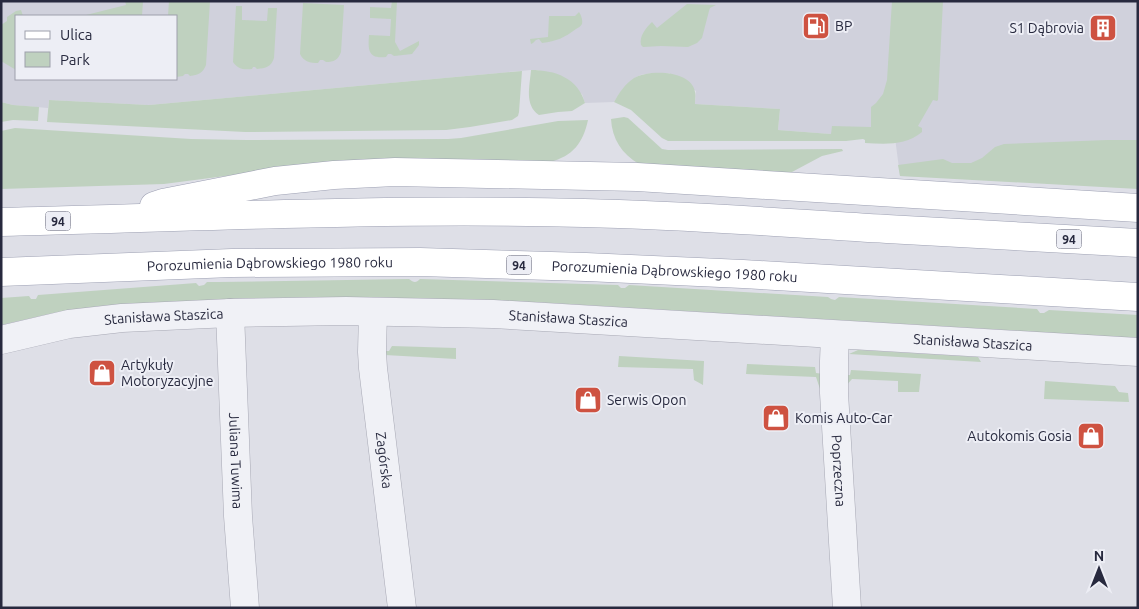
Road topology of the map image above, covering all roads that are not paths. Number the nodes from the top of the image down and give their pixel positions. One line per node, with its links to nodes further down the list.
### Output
1 (1138, 208): 2 (main road)
2 (115, 219): 3 (main road, 94); 4 (main road, 94)
3 (1, 222)
4 (1138, 243)
5 (1, 272): 6 (main road, Porozumienia Dąbrowskiego 1980 roku / 94)
6 (1138, 296)
7 (373, 312): 8 (street, Stanisława Staszica); 9 (street, Stanisława Staszica); 13 (street, Zagórska)
8 (230, 313): 10 (street, Stanisława Staszica); 12 (street, Juliana Tuwima)
9 (835, 334): 11 (street, Stanisława Staszica); 14 (street, Poprzeczna)
10 (1, 340)
11 (1138, 352)
12 (245, 608)
13 (402, 608)
14 (847, 608)

